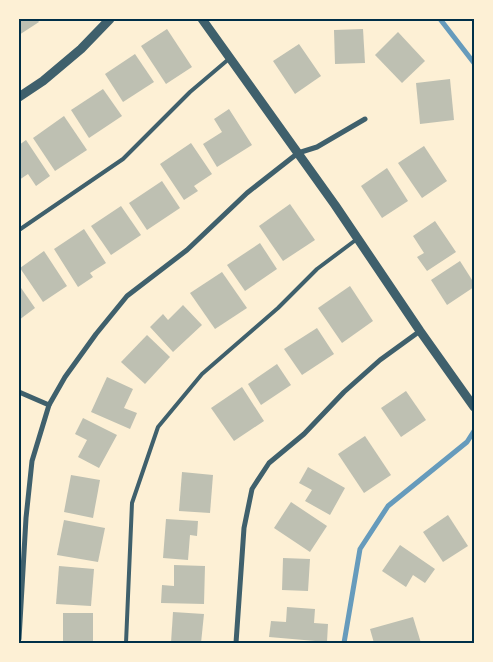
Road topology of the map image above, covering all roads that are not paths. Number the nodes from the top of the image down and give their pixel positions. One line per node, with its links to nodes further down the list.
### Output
1 (110, 19): 4 (street)
2 (202, 19): 3 (street)
3 (230, 58): 6 (street); 7 (lane)
4 (19, 97)
5 (365, 119): 6 (street)
6 (298, 153): 8 (street); 11 (street)
7 (19, 230)
8 (357, 239): 9 (street); 15 (lane)
9 (420, 331): 12 (street); 16 (street)
10 (19, 392): 11 (street)
11 (49, 405): 13 (street)
12 (474, 407)
13 (20, 614): 14 (street)
14 (19, 639)
15 (126, 643)
16 (236, 643)

